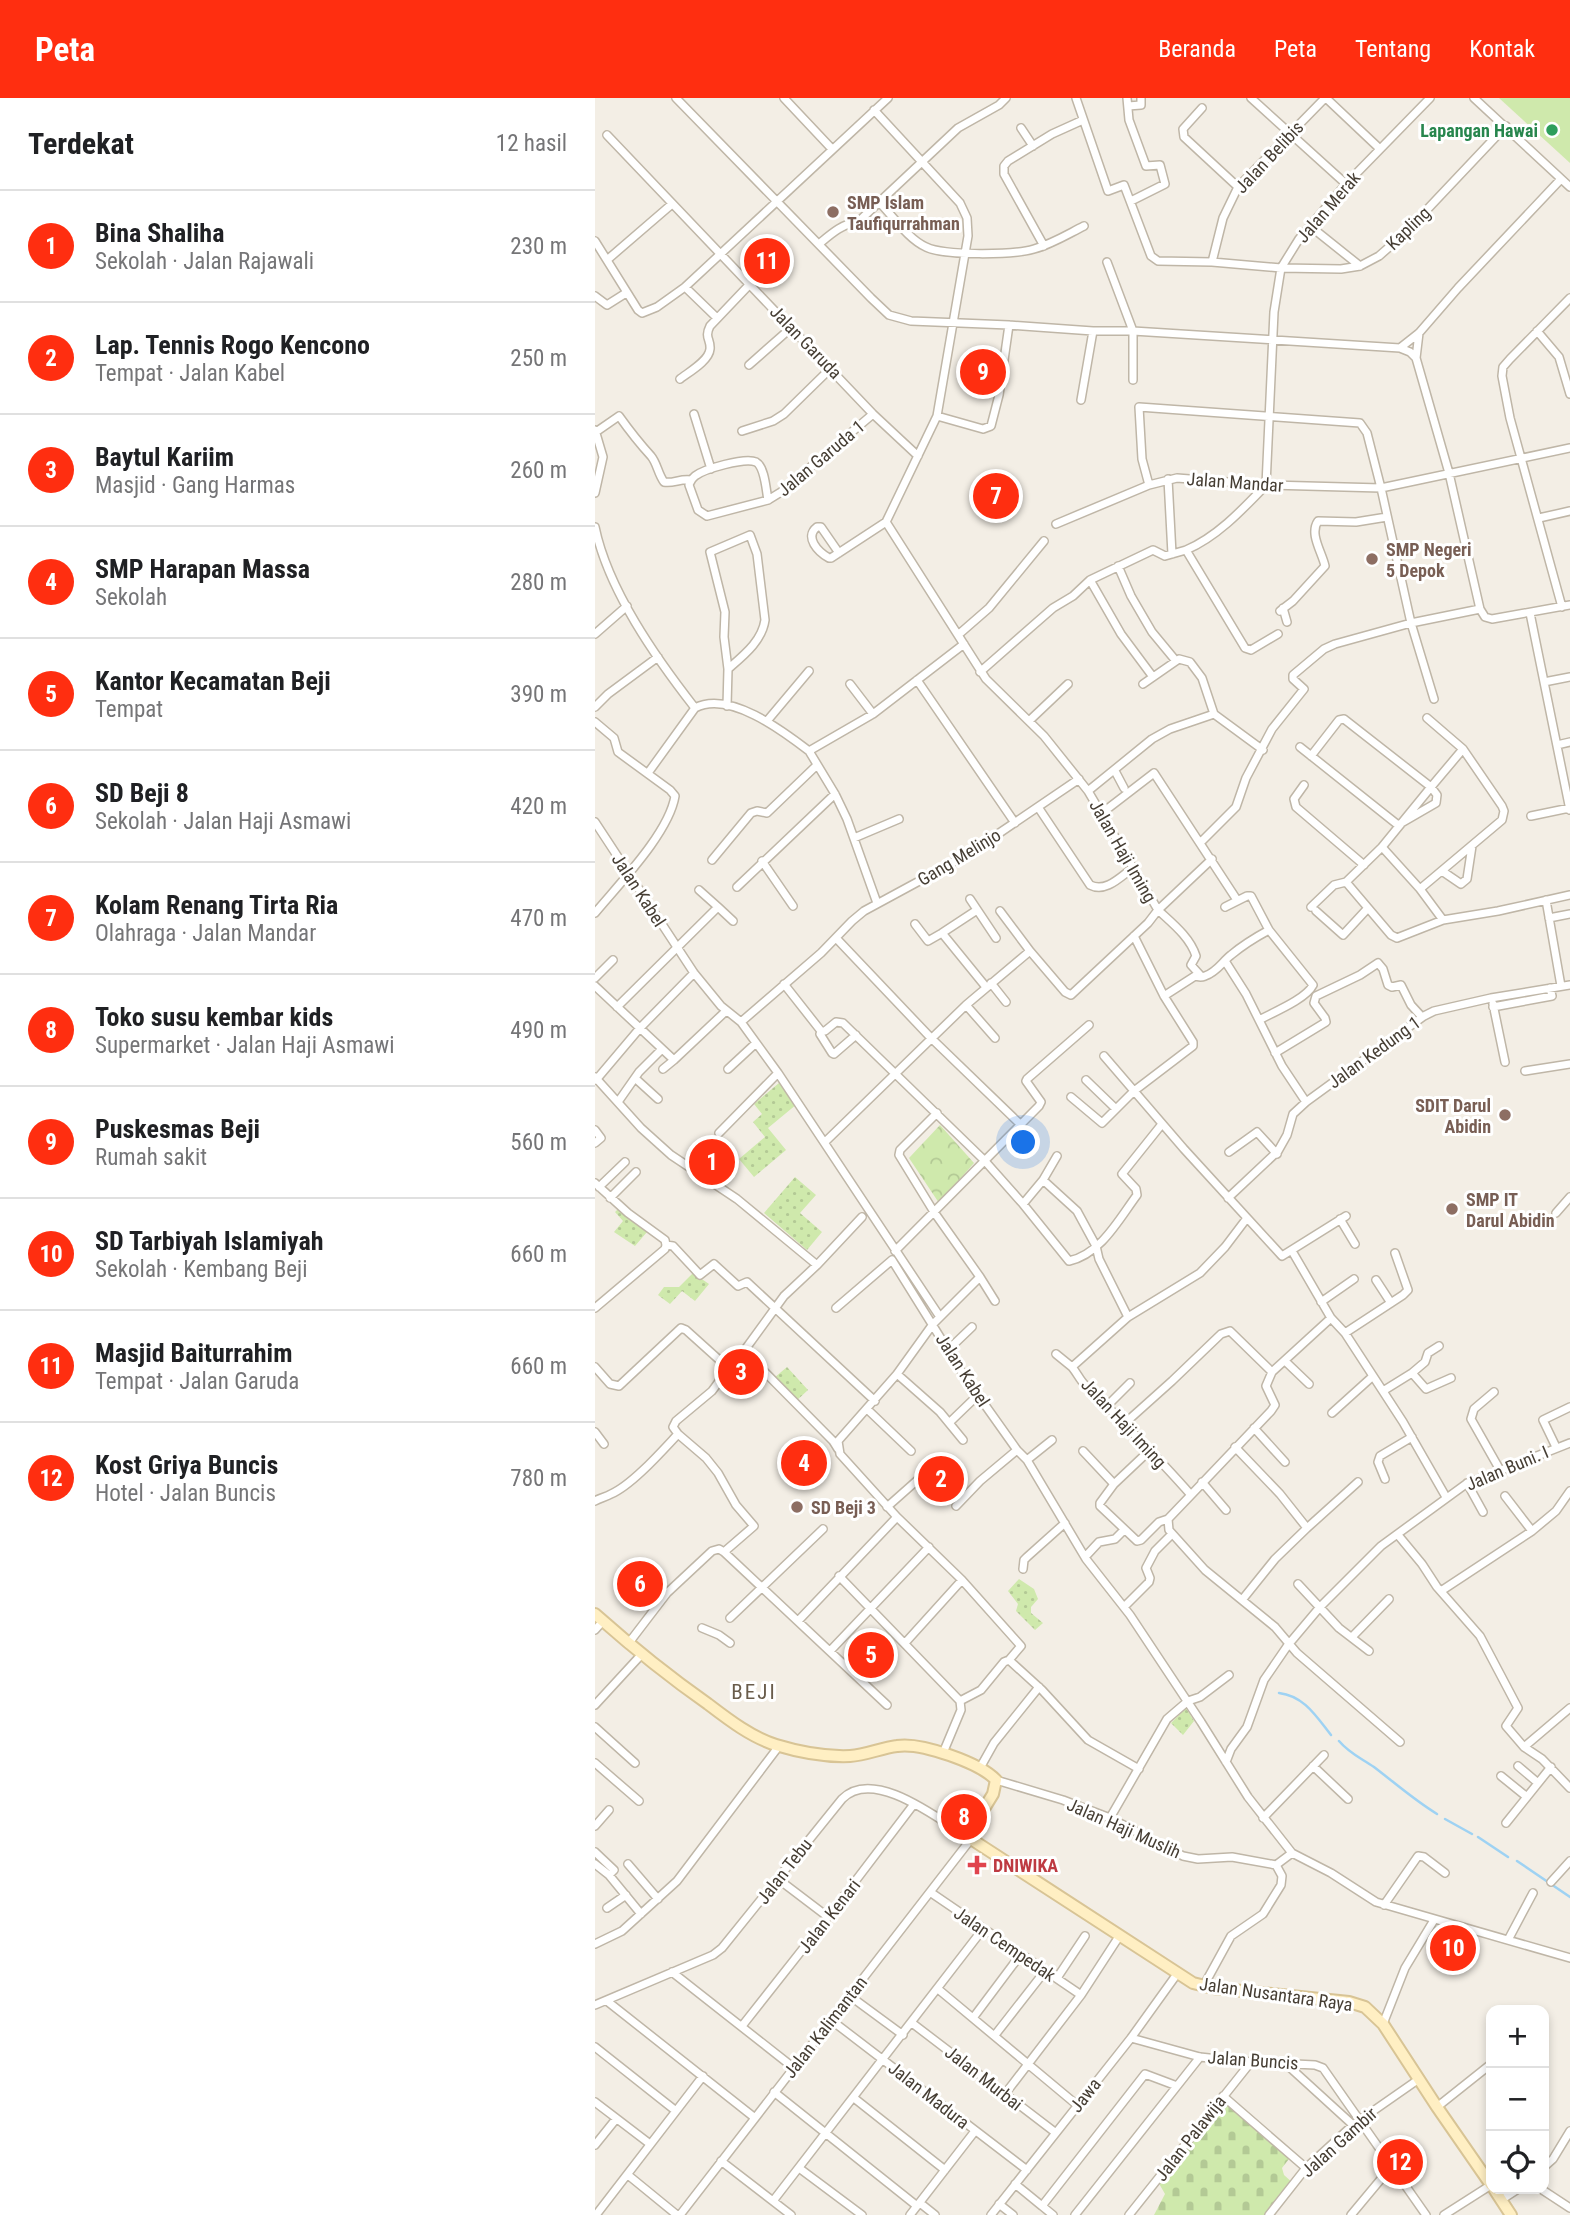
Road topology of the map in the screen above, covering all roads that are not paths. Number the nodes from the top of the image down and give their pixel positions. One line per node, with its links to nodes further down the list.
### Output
1 (676, 98): 28 (street)
2 (784, 98): 20 (street)
3 (1006, 98): 22 (street)
4 (1076, 98): 14 (street)
5 (1141, 98): 11 (street)
6 (1251, 98): 18 (street)
7 (1326, 98): 18 (street, Jalan Belibis); 21 (street)
8 (1430, 98): 21 (street, Jalan Merak)
9 (1474, 98): 15 (street)
10 (884, 99): 13 (street)
11 (1127, 102): 27 (street)
12 (1202, 108): 25 (street)
13 (874, 110): 20 (street); 22 (street)
14 (1083, 120): 19 (street); 27 (street)
15 (1506, 126): 23 (street); 41 (street, Kapling)
16 (1021, 128): 19 (street)
17 (607, 135): 30 (street, Jalan Garuda)
18 (1291, 135): 24 (street); 25 (street, Jalan Belibis)
19 (1033, 146): 35 (street)
20 (832, 149): 28 (street)
21 (1380, 149): 24 (street, Jalan Merak)
22 (921, 161): 29 (street); 37 (street)
23 (1561, 179): 26 (street); 55 (street)
24 (1346, 184): 32 (street, Jalan Merak)
25 (1238, 187): 40 (street, Jalan Belibis)
26 (1570, 187)
27 (1131, 201): 40 (street, Kapling)
28 (777, 202): 34 (street); 36 (street)
29 (879, 202): 34 (street); 37 (street)
30 (672, 204): 36 (street, Jalan Garuda); 38 (street)
31 (1084, 226): 35 (street)
32 (1310, 226): 41 (street); 42 (street, Jalan Merak)
33 (595, 241): 38 (street)
34 (818, 244): 49 (street)
35 (1044, 246): 37 (street)
36 (721, 253): 43 (street, Jalan Garuda); 44 (street)
37 (965, 253): 49 (street)
38 (607, 260): 45 (street)
39 (1107, 262): 53 (street)
40 (1212, 262): 42 (street, Kapling)
41 (1360, 266): 42 (street, Kapling)
42 (1281, 268): 56 (street, Jalan Merak)
43 (750, 284): 48 (street); 51 (street, Jalan Garuda)
44 (685, 287): 45 (street); 48 (street)
45 (626, 293): 46 (street)
46 (595, 296)
47 (1570, 298): 54 (street)
48 (717, 318): 61 (street)
49 (954, 324): 50 (street); 67 (street)
50 (1009, 325): 52 (street); 67 (street)
51 (792, 327): 59 (street); 60 (street, Jalan Garuda)
52 (1093, 331): 53 (street); 64 (street)
53 (1133, 331): 56 (street); 62 (street)
54 (1537, 331): 63 (street); 73 (street)
55 (1419, 333): 57 (street); 58 (street)
56 (1272, 339): 57 (street); 68 (street, Jalan Merak)
57 (1400, 348): 58 (street)
58 (1416, 358): 75 (street)
59 (749, 365)
60 (831, 368): 66 (street, Jalan Garuda); 70 (street)
61 (680, 379)
62 (1133, 380)
63 (1570, 394)
64 (1081, 400)
65 (694, 414): 74 (street)
66 (873, 414): 72 (street, Jalan Garuda); 82 (street, Jalan Garuda 1)
67 (937, 416): 72 (street)
68 (1269, 416): 78 (street); 79 (street, Jalan Merak); 80 (street)
69 (595, 431): 77 (street); 81 (street)
70 (742, 431)
71 (1570, 448): 73 (street, Jalan Mandar)
72 (918, 456): 86 (street)
73 (1521, 457): 75 (street, Jalan Mandar); 85 (street)
74 (711, 469): 77 (street, Jalan Garuda 1); 82 (street, Jalan Garuda 1)
75 (1448, 473): 80 (street, Jalan Mandar); 98 (street)
76 (1168, 479): 78 (street, Jalan Mandar); 79 (street, Jalan Mandar); 93 (street)
77 (691, 480): 82 (street, Jalan Garuda 1)
78 (1149, 485): 87 (street, Jalan Mandar)
79 (1266, 485): 80 (street, Jalan Mandar); 90 (street)
80 (1381, 488): 84 (street)
81 (595, 493)
82 (768, 500)
83 (1570, 511): 85 (street)
84 (1387, 517): 100 (street); 101 (street)
85 (1538, 518): 97 (street)
86 (886, 522): 92 (street); 104 (street, Jalan Haji Iming)
87 (1056, 524)
88 (595, 527): 91 (street)
89 (1044, 541): 104 (street)
90 (1186, 550): 93 (street); 103 (street)
91 (597, 551): 96 (street)
92 (839, 553): 92 (street)
93 (1172, 554): 94 (street)
94 (1118, 566): 95 (street); 107 (street)
95 (1090, 580): 110 (street); 111 (street)
96 (627, 606): 102 (street); 106 (street)
97 (1566, 606): 99 (street)
98 (1480, 609): 99 (street); 101 (street)
99 (1530, 613): 114 (street)
100 (1287, 622)
101 (1411, 622): 118 (street); 132 (street)
102 (595, 634)
103 (1278, 634)
104 (958, 635): 105 (street, Jalan Haji Iming)
105 (964, 644): 110 (street, Jalan Haji Iming); 113 (street)
106 (657, 657): 120 (street); 121 (street)
107 (1176, 661): 111 (street); 123 (street)
108 (728, 669): 108 (street); 119 (street)
109 (809, 671): 125 (street)
110 (980, 672): 126 (street, Jalan Haji Iming)
111 (1153, 677): 117 (street)
112 (1570, 677): 114 (street)
113 (917, 680): 122 (street); 150 (street)
114 (1544, 682): 129 (street)
115 (850, 684): 122 (street)
116 (1068, 684): 126 (street)
117 (1143, 684)
118 (1434, 699)
119 (727, 706): 121 (street); 125 (street)
120 (595, 707)
121 (695, 708): 137 (street)
122 (873, 714): 133 (street)
123 (1214, 714): 132 (street); 136 (street)
124 (1427, 718): 131 (street)
125 (767, 721): 133 (street)
126 (1029, 721): 138 (street, Jalan Haji Iming)
127 (595, 722): 137 (street)
128 (1570, 742): 129 (street)
129 (1557, 745): 145 (street)
130 (1300, 747): 134 (street)
131 (1463, 749): 140 (street); 154 (street)
132 (1263, 750): 153 (street)
133 (809, 751): 135 (street)
134 (1311, 756): 140 (street); 151 (street)
135 (817, 766): 143 (street); 157 (street)
136 (1115, 771): 141 (street); 142 (street)
137 (648, 773): 162 (street)
138 (1079, 779): 142 (street, Jalan Haji Iming); 144 (street, Gang Melinjo)
139 (1304, 785): 159 (street)
140 (1431, 787): 151 (street); 151 (street)
141 (1124, 788)
142 (1088, 791): 146 (street, Jalan Haji Iming)
143 (835, 794): 152 (street); 158 (street)
144 (1038, 807): 150 (street, Gang Melinjo); 160 (street)
145 (1570, 809): 147 (street)
146 (1102, 813): 153 (street); 160 (street, Jalan Haji Iming)
147 (1531, 816)
148 (898, 819): 152 (street)
149 (595, 822): 162 (street, Jalan Kabel)
150 (1015, 823): 171 (street, Gang Melinjo)
151 (1398, 825): 155 (street)
152 (854, 838): 171 (street)
153 (1201, 842): 156 (street)
154 (1472, 845): 161 (street); 161 (street)
155 (1382, 847): 159 (street); 165 (street)
156 (1212, 859): 169 (street); 176 (street)
157 (712, 860)
158 (762, 861): 164 (street); 172 (street)
159 (1364, 865): 163 (street)
160 (1134, 867): 176 (street, Jalan Haji Iming)
161 (1442, 870): 165 (street)
162 (628, 873): 179 (street); 190 (street, Jalan Kabel)
163 (1346, 882): 175 (street); 175 (street)
164 (737, 887)
165 (1420, 889): 182 (street)
166 (699, 890): 173 (street)
167 (1570, 895): 170 (street)
168 (970, 899): 177 (street)
169 (1237, 900): 174 (street); 185 (street)
170 (1546, 900): 181 (street); 182 (street)
171 (877, 903): 188 (street, Gang Melinjo)
172 (793, 906)
173 (718, 907): 183 (street); 190 (street)
174 (1225, 907)
175 (1368, 908): 182 (street)
176 (1158, 910): 187 (street, Jalan Haji Iming); 195 (street)
177 (977, 911): 186 (street); 189 (street)
178 (1000, 911): 191 (street)
179 (595, 913)
180 (1570, 914): 181 (street)
181 (1549, 918): 200 (street)
182 (1443, 920)
183 (733, 921)
184 (915, 923): 186 (street)
185 (1269, 930): 193 (street); 210 (street)
186 (943, 933): 198 (street)
187 (1134, 936): 191 (street, Jalan Haji Iming); 202 (street)
188 (836, 938): 197 (street, Gang Melinjo); 216 (street)
189 (996, 938)
190 (676, 947): 194 (street, Jalan Kabel); 206 (street)
191 (1030, 951): 198 (street)
192 (613, 960): 196 (street)
193 (1225, 961): 195 (street); 210 (street)
194 (694, 973): 208 (street, Jalan Kabel); 213 (street)
195 (1202, 977): 202 (street)
196 (595, 978)
197 (784, 984): 211 (street, Gang Melinjo); 214 (street)
198 (989, 985): 204 (street); 205 (street)
199 (595, 986): 206 (street)
200 (1566, 986): 201 (street, Jalan Kedung 1)
201 (1551, 988): 203 (street, Jalan Kedung 1); 207 (street)
202 (1164, 996): 234 (street)
203 (1491, 998): 207 (street); 209 (street, Jalan Kedung 1)
204 (1006, 1002)
205 (966, 1005): 216 (street); 217 (street)
206 (617, 1007): 213 (street)
207 (1493, 1007): 223 (street)
208 (726, 1011): 211 (street, Jalan Kabel); 222 (street)
209 (1422, 1017): 220 (street); 238 (street, Jalan Kedung 1)
210 (1259, 1020): 220 (street)
211 (741, 1022): 218 (street, Jalan Kabel)
212 (1089, 1026): 241 (street)
213 (641, 1028): 219 (street); 231 (street)
214 (821, 1031): 215 (street); 215 (street)
215 (856, 1035): 228 (street)
216 (931, 1038): 228 (street); 241 (street)
217 (995, 1038)
218 (756, 1043): 226 (street); 229 (street, Jalan Kabel)
219 (662, 1049): 222 (street); 232 (street)
220 (1275, 1053): 238 (street)
221 (1104, 1056): 234 (street)
222 (674, 1060): 225 (street)
223 (1505, 1062)
224 (1570, 1065): 227 (street); 230 (street)
225 (663, 1069)
226 (727, 1069)
227 (1525, 1071)
228 (896, 1072): 240 (street); 245 (street)
229 (778, 1073): 244 (street); 245 (street, Jalan Kabel)
230 (1570, 1073)
231 (596, 1079): 237 (street)
232 (636, 1079): 236 (street); 237 (street)
233 (1086, 1080): 239 (street)
234 (1134, 1091): 239 (street); 242 (street)
235 (1071, 1097): 239 (street)
236 (658, 1099)
237 (618, 1102): 269 (street)
238 (1306, 1102): 248 (street, Jalan Kedung 1)
239 (1116, 1110)
240 (937, 1112): 250 (street); 259 (street)
241 (1020, 1124): 250 (street)
242 (1161, 1124): 257 (street); 265 (street)
243 (595, 1130): 246 (street)
244 (719, 1133)
245 (825, 1142): 266 (street, Jalan Kabel)
246 (595, 1143)
247 (1229, 1152): 248 (street)
248 (1276, 1154): 257 (street, Jalan Kedung 1)
249 (1056, 1156): 253 (street)
250 (984, 1160): 258 (street); 259 (street)
251 (625, 1162): 254 (street)
252 (636, 1172): 256 (street)
253 (1043, 1180): 258 (street); 265 (street)
254 (597, 1185): 256 (street)
255 (1570, 1197): 260 (street)
256 (610, 1198): 264 (street)
257 (1228, 1198): 262 (street)
258 (1023, 1204): 265 (street)
259 (934, 1212): 266 (street); 270 (street)
260 (1556, 1213)
261 (862, 1217): 269 (street)
262 (1247, 1218): 267 (street); 280 (street, Jalan Haji Iming)
263 (1355, 1244): 267 (street)
264 (666, 1245): 276 (street); 277 (street)
265 (1096, 1246): 280 (street)
266 (895, 1251): 279 (street, Jalan Kabel)
267 (1292, 1251): 274 (street)
268 (1395, 1253): 275 (street)
269 (817, 1265): 276 (street)
270 (980, 1277): 273 (street); 279 (street)
271 (1354, 1279): 274 (street)
272 (1376, 1280): 275 (street)
273 (995, 1300)
274 (1321, 1303): 281 (street)
275 (1391, 1303): 284 (street)
276 (775, 1307): 287 (street); 303 (street)
277 (595, 1308)
278 (837, 1308): 282 (street)
279 (940, 1317): 282 (street, Jalan Kabel)
280 (1128, 1317): 292 (street, Jalan Haji Iming)
281 (1331, 1318): 284 (street); 289 (street)
282 (933, 1324): 286 (street, Jalan Kabel); 295 (street)
283 (972, 1328): 286 (street)
284 (1345, 1333): 296 (street)
285 (1439, 1346): 294 (street)
286 (948, 1350): 302 (street, Jalan Kabel)
287 (744, 1351): 290 (street); 320 (street)
288 (1056, 1354): 292 (street)
289 (1286, 1361): 293 (street); 299 (street)
290 (726, 1366): 291 (street); 312 (street)
291 (595, 1367)
292 (1072, 1367): 304 (street, Jalan Haji Iming)
293 (1272, 1372): 309 (street); 310 (street)
294 (1412, 1373): 297 (street); 300 (street)
295 (897, 1374): 303 (street); 308 (street)
296 (1373, 1376): 300 (street); 307 (street)
297 (1451, 1378)
298 (1131, 1383): 304 (street)
299 (1309, 1384)
300 (1383, 1391): 313 (street)
301 (1493, 1392): 328 (street)
302 (978, 1395): 308 (street); 321 (street, Jalan Kabel)
303 (875, 1401): 306 (street)
304 (1107, 1406): 309 (street, Jalan Haji Iming)
305 (1570, 1408): 319 (street)
306 (867, 1409): 320 (street); 323 (street)
307 (1332, 1413)
308 (950, 1422): 314 (street)
309 (1124, 1424): 322 (street, Jalan Haji Iming)
310 (1254, 1428): 318 (street); 327 (street)
311 (595, 1432): 317 (street)
312 (678, 1434): 338 (street); 353 (street)
313 (1412, 1437): 329 (street); 337 (street)
314 (963, 1440)
315 (1052, 1440): 326 (street)
316 (1570, 1443): 319 (street, Jalan Buni. I)
317 (604, 1444)
318 (1235, 1447): 330 (street); 346 (street)
319 (1556, 1447): 328 (street, Jalan Buni. I)
320 (838, 1450): 340 (street)
321 (1017, 1450): 326 (street, Jalan Kabel); 339 (street)
322 (1150, 1450): 332 (street); 335 (street, Jalan Haji Iming)
323 (911, 1451)
324 (1083, 1451): 332 (street)
325 (940, 1460): 340 (street)
326 (1027, 1460): 345 (street, Jalan Kabel)
327 (1285, 1462)
328 (1500, 1469): 333 (street, Jalan Buni. I)
329 (1385, 1479)
330 (1202, 1482): 335 (street); 341 (street)
331 (1358, 1482): 346 (street)
332 (1114, 1483): 348 (street)
333 (1467, 1483): 337 (street, Jalan Buni. I); 342 (street)
334 (1570, 1491): 349 (street)
335 (1191, 1495): 344 (street)
336 (1505, 1496): 349 (street)
337 (1446, 1497): 351 (street, Jalan Buni. I)
338 (595, 1501)
339 (956, 1506)
340 (887, 1507): 343 (street)
341 (1226, 1510)
342 (1483, 1512)
343 (897, 1517): 352 (street); 356 (street)
344 (1168, 1519): 348 (street); 350 (street)
345 (1065, 1523): 354 (street, Jalan Kabel); 355 (street)
346 (1307, 1528): 362 (street)
347 (823, 1529): 359 (street)
348 (1124, 1530): 354 (street)
349 (1532, 1531): 360 (street)
350 (1172, 1534): 362 (street); 363 (street)
351 (1398, 1535): 360 (street); 364 (street, Jalan Buni. I)
352 (929, 1547): 357 (street); 365 (street)
353 (724, 1552): 359 (street); 373 (street)
354 (1085, 1557): 363 (street, Jalan Kabel)
355 (1023, 1569)
356 (839, 1576): 365 (street); 367 (street)
357 (962, 1580): 372 (street); 378 (street)
358 (1298, 1584): 364 (street)
359 (761, 1588): 366 (street); 367 (street)
360 (1441, 1591): 389 (street)
361 (1389, 1599): 370 (street)
362 (1243, 1600): 374 (street)
363 (1124, 1607): 382 (street, Jalan Kabel)
364 (1320, 1607): 370 (street); 374 (street, Jalan Buni. I)
365 (871, 1609): 372 (street); 375 (street)
366 (730, 1618)
367 (798, 1621): 375 (street)
368 (598, 1622): 373 (street)
369 (702, 1628): 371 (street)
370 (1352, 1637): 376 (street)
371 (730, 1643)
372 (905, 1643): 381 (street)
373 (628, 1644): 377 (street)
374 (1288, 1645): 387 (street); 392 (street, Jalan Buni. I)
375 (830, 1651): 383 (street)
376 (1369, 1651)
377 (641, 1655): 384 (street); 388 (street)
378 (1009, 1660): 380 (street); 381 (street)
379 (1229, 1675): 382 (street)
380 (1039, 1687): 397 (street); 399 (street)
381 (960, 1701): 390 (street)
382 (1188, 1701): 392 (street, Jalan Kabel); 399 (street)
383 (887, 1704)
384 (595, 1705)
385 (1569, 1711): 389 (street)
386 (595, 1727): 394 (street)
387 (1401, 1742)
388 (779, 1746): 390 (street); 427 (street)
389 (1524, 1747): 398 (street)
390 (943, 1753): 397 (street)
391 (1324, 1755): 395 (street)
392 (1226, 1762): 410 (street, Jalan Kabel)
393 (595, 1763): 406 (street)
394 (635, 1763)
395 (1314, 1766): 405 (street); 410 (street)
396 (1518, 1766): 402 (street)
397 (981, 1768): 401 (street)
398 (1551, 1768): 402 (street); 403 (street)
399 (1139, 1769): 409 (street)
400 (1501, 1776): 404 (street)
401 (996, 1780): 409 (street, Jalan Haji Muslih); 413 (street)
402 (1538, 1783): 404 (street)
403 (1570, 1788)
404 (1527, 1797): 411 (street)
405 (1348, 1799)
406 (639, 1801)
407 (914, 1804): 413 (street, Jalan Tebu); 422 (street, Jalan Tebu); 431 (street, Jalan Kenari)
408 (609, 1810): 412 (street)
409 (1110, 1818): 419 (street, Jalan Haji Muslih)
410 (1263, 1818): 415 (street, Jalan Kabel)
411 (1506, 1823)
412 (595, 1826)
413 (970, 1838): 424 (street, Jalan Kalimantan); 434 (street, Jalan Nusantara Raya)
414 (595, 1853): 421 (street)
415 (1292, 1853): 419 (street); 428 (street)
416 (1570, 1861): 423 (street)
417 (595, 1864): 421 (street)
418 (628, 1864): 427 (street)
419 (1276, 1865): 444 (street)
420 (1445, 1873): 428 (street)
421 (609, 1875): 426 (street)
422 (778, 1880): 431 (street); 441 (street, Jalan Tebu)
423 (1551, 1882)
424 (930, 1892): 433 (street, Jalan Cempedak); 447 (street, Jalan Kalimantan)
425 (1533, 1894): 436 (street)
426 (626, 1895): 429 (street); 430 (street)
427 (658, 1899): 430 (street)
428 (1384, 1905): 432 (street)
429 (607, 1908)
430 (641, 1914): 437 (street)
431 (828, 1917): 454 (street, Jalan Kenari)
432 (1434, 1920): 436 (street); 453 (street)
433 (983, 1929): 438 (street, Jalan Cempedak); 445 (street)
434 (1120, 1935): 442 (street, Jalan Nusantara Raya); 446 (street)
435 (1085, 1936): 443 (street)
436 (1508, 1940): 439 (street)
437 (595, 1944)
438 (1021, 1954): 440 (street, Jalan Cempedak); 450 (street)
439 (1570, 1958)
440 (1045, 1971): 443 (street, Jalan Cempedak); 456 (street)
441 (673, 1972): 448 (street, Jalan Tebu); 454 (street)
442 (1177, 1974): 444 (street, Jalan Nusantara Raya); 457 (street, Jawa)
443 (1057, 1978): 446 (street, Jalan Cempedak)
444 (1203, 1987): 453 (street, Jalan Nusantara Raya)
445 (938, 1989): 450 (street); 452 (street)
446 (1081, 1995): 463 (street)
447 (850, 1996): 451 (street, Jalan Kalimantan); 455 (street)
448 (607, 2001): 449 (street, Jalan Tebu); 466 (street)
449 (595, 2006)
450 (973, 2018): 456 (street)
451 (831, 2020): 460 (street, Jalan Madura); 464 (street, Jalan Kalimantan)
452 (912, 2023): 455 (street); 470 (street, Jalan Murbai)
453 (1383, 2024): 467 (street, Jalan Nusantara Raya)
454 (742, 2026): 464 (street)
455 (903, 2035): 460 (street)
456 (995, 2035): 463 (street)
457 (1131, 2038): 459 (street, Jalan Buncis); 474 (street, Jawa)
458 (595, 2047): 476 (street)
459 (1200, 2057): 461 (street, Jalan Buncis); 468 (street)
460 (883, 2060): 472 (street); 480 (street, Jalan Madura)
461 (1251, 2062): 462 (street, Jalan Buncis); 471 (street, Jalan Palawija)
462 (1284, 2063): 479 (street); 479 (street, Jalan Buncis)
463 (1029, 2064): 470 (street); 474 (street)
464 (794, 2068): 469 (street, Jalan Kalimantan)
465 (1486, 2068): 475 (street)
466 (703, 2076): 476 (street); 477 (street)
467 (1419, 2079): 475 (street, Jalan Nusantara Raya); 479 (street, Jalan Gambir)
468 (1177, 2086): 504 (street); 515 (street)
469 (774, 2092): 477 (street, Jalan Kalimantan); 482 (street)
470 (1005, 2094): 483 (street, Jalan Murbai)
471 (1223, 2096): 490 (street); 516 (street, Jalan Palawija)
472 (854, 2098): 482 (street); 491 (street)
473 (595, 2102): 478 (street)
474 (1077, 2105): 483 (street, Jawa)
475 (1437, 2107): 494 (street, Jalan Nusantara Raya)
476 (676, 2111): 484 (street)
477 (755, 2118): 486 (street, Jalan Kalimantan)
478 (616, 2119): 484 (street); 485 (street)
479 (1356, 2122): 488 (street, Jalan Buncis); 490 (street, Jalan Gambir)
480 (975, 2132): 491 (street); 492 (street, Jalan Madura)
481 (1570, 2132): 487 (street)
482 (827, 2133): 489 (street); 502 (street)
483 (1056, 2133): 492 (street, Jawa)
484 (650, 2144): 493 (street)
485 (595, 2145)
486 (721, 2161): 501 (street); 506 (street, Jalan Kalimantan)
487 (1549, 2163)
488 (1391, 2167): 518 (street); 519 (street, Jalan Buncis)
489 (799, 2168): 501 (street); 509 (street)
490 (1307, 2168): 517 (street, Jalan Gambir)
491 (945, 2170): 502 (street)
492 (1027, 2170): 495 (street, Jawa)
493 (628, 2175): 506 (street); 508 (street)
494 (1486, 2177)
495 (1015, 2184): 503 (street, Jawa); 504 (street)
496 (1486, 2190): 520 (street)
497 (1497, 2194): 500 (street, Jalan Nusantara Raya)
498 (1510, 2194): 500 (street)
499 (1549, 2194): 505 (street)
500 (1501, 2200): 521 (street, Jalan Nusantara Raya)
501 (773, 2201): 507 (street)
502 (919, 2204): 510 (street); 511 (street)
503 (999, 2204): 512 (street, Jawa); 513 (street)
504 (1042, 2206): 514 (street)
505 (1570, 2208)
506 (680, 2214)
507 (788, 2214)
508 (596, 2215)
509 (862, 2215)
510 (910, 2215)
511 (935, 2215)
512 (991, 2215)
513 (1013, 2215)
514 (1053, 2215)
515 (1076, 2215)
516 (1129, 2215)
517 (1269, 2215)
518 (1351, 2215)
519 (1426, 2215)
520 (1444, 2215)
521 (1511, 2215)

